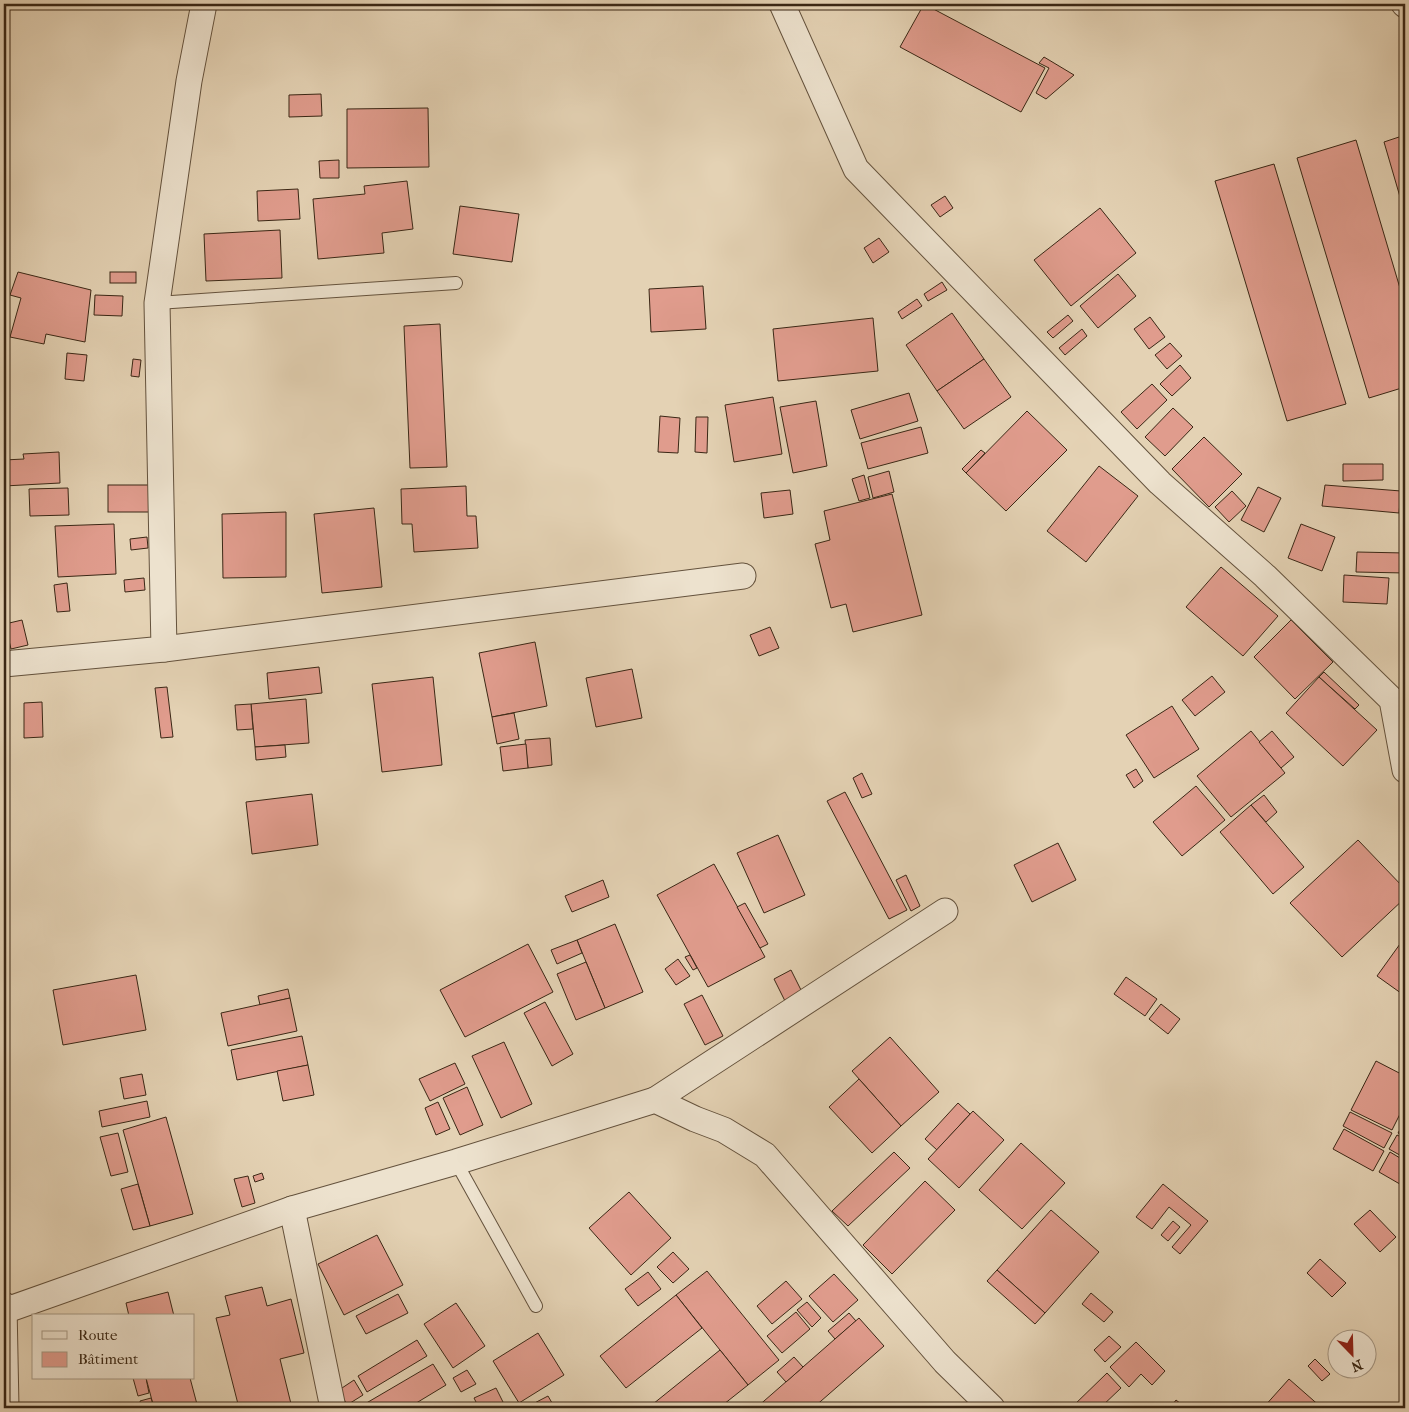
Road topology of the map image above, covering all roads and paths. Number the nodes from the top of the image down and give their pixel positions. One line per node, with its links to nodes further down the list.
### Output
1 (204, 4): 4 (street)
2 (782, 4): 8 (street)
3 (456, 283): 4 (lane)
4 (157, 303): 6 (street)
5 (743, 576): 6 (street)
6 (164, 649): 7 (street)
7 (4, 664)
8 (1405, 770)
9 (945, 911): 10 (street)
10 (655, 1100): 11 (street); 18 (street)
11 (456, 1162): 12 (street); 14 (lane)
12 (292, 1209): 15 (street); 17 (street)
13 (4, 1305): 15 (street)
14 (536, 1306)
15 (4, 1311): 16 (street)
16 (6, 1408)
17 (333, 1408)
18 (992, 1408)

